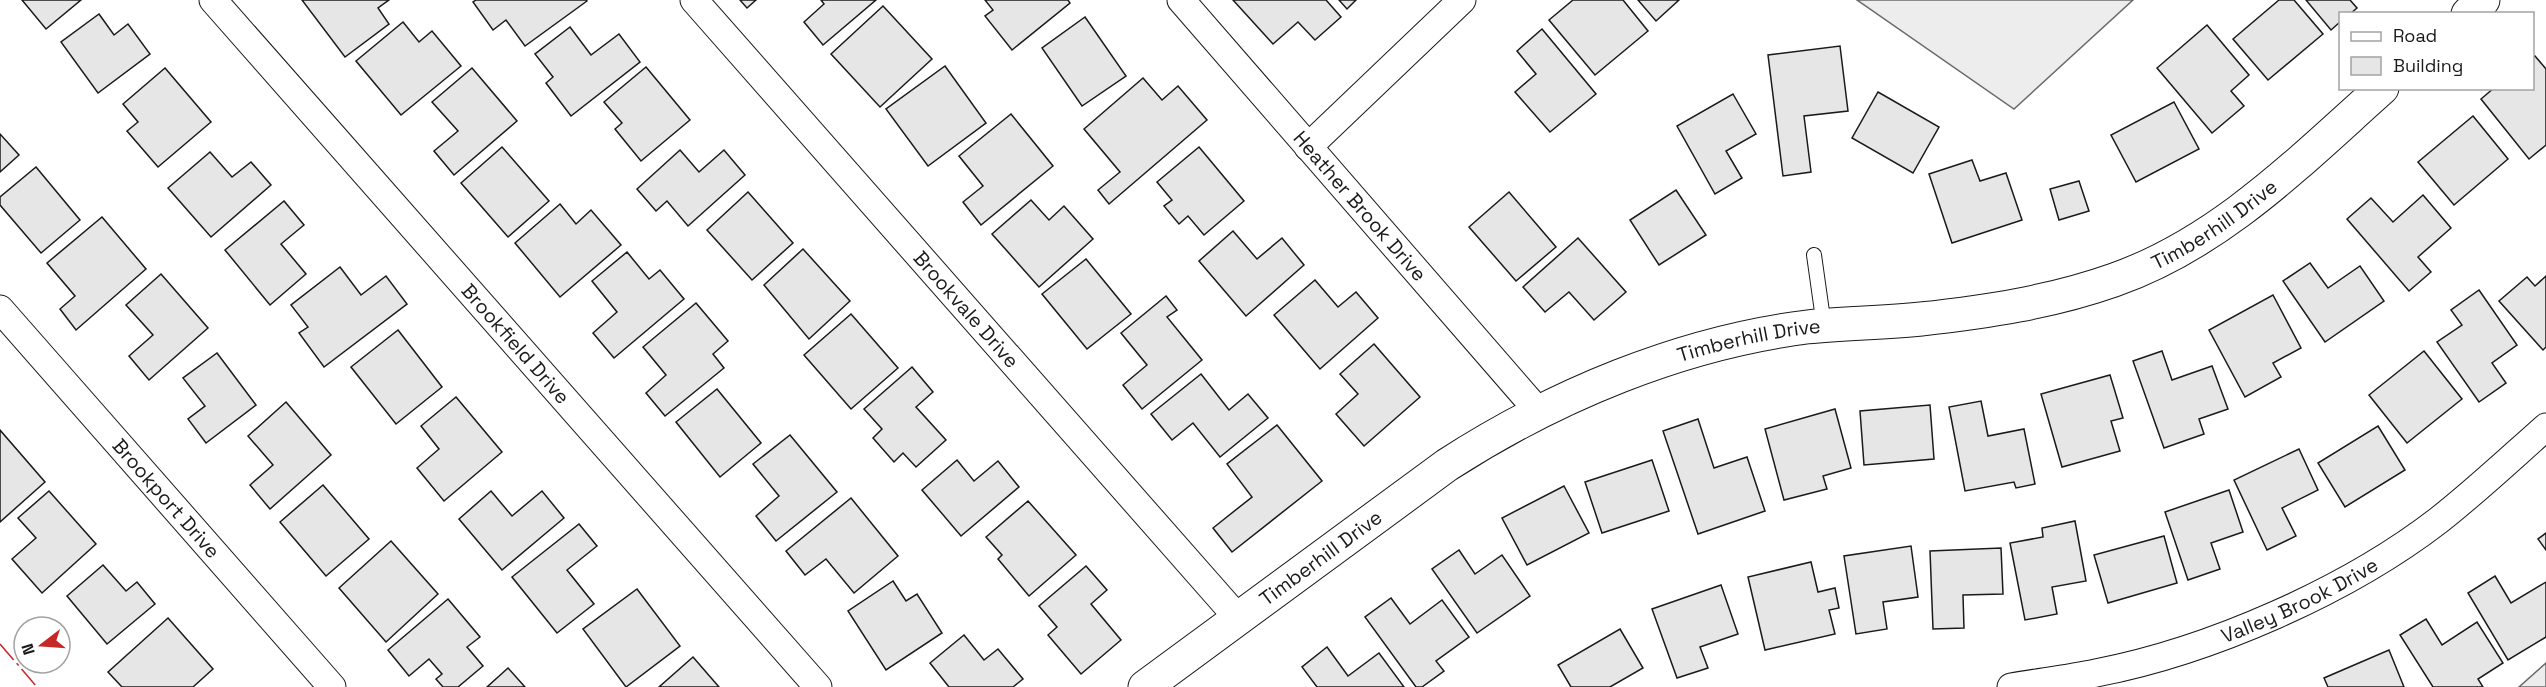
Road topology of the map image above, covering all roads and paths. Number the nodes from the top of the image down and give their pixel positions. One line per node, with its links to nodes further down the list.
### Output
1 (213, 0): 16 (street, Brookfield Drive)
2 (694, 0): 14 (street, Brookvale Drive)
3 (1181, 0): 8 (street, Heather Brook Drive)
4 (1461, 0): 8 (street)
5 (2483, 0): 6 (street)
6 (2470, 12)
7 (2380, 90): 11 (street, Timberhill Drive)
8 (1308, 147): 12 (street, Heather Brook Drive)
9 (1814, 255): 11 (lane)
10 (0, 309): 15 (street, Brookport Drive)
11 (1824, 326): 12 (street, Timberhill Drive)
12 (1539, 412): 14 (street, Timberhill Drive)
13 (2546, 427): 18 (street, Valley Brook Drive)
14 (1238, 618): 17 (street, Timberhill Drive)
15 (332, 687)
16 (818, 687)
17 (1145, 687)
18 (2010, 687)

